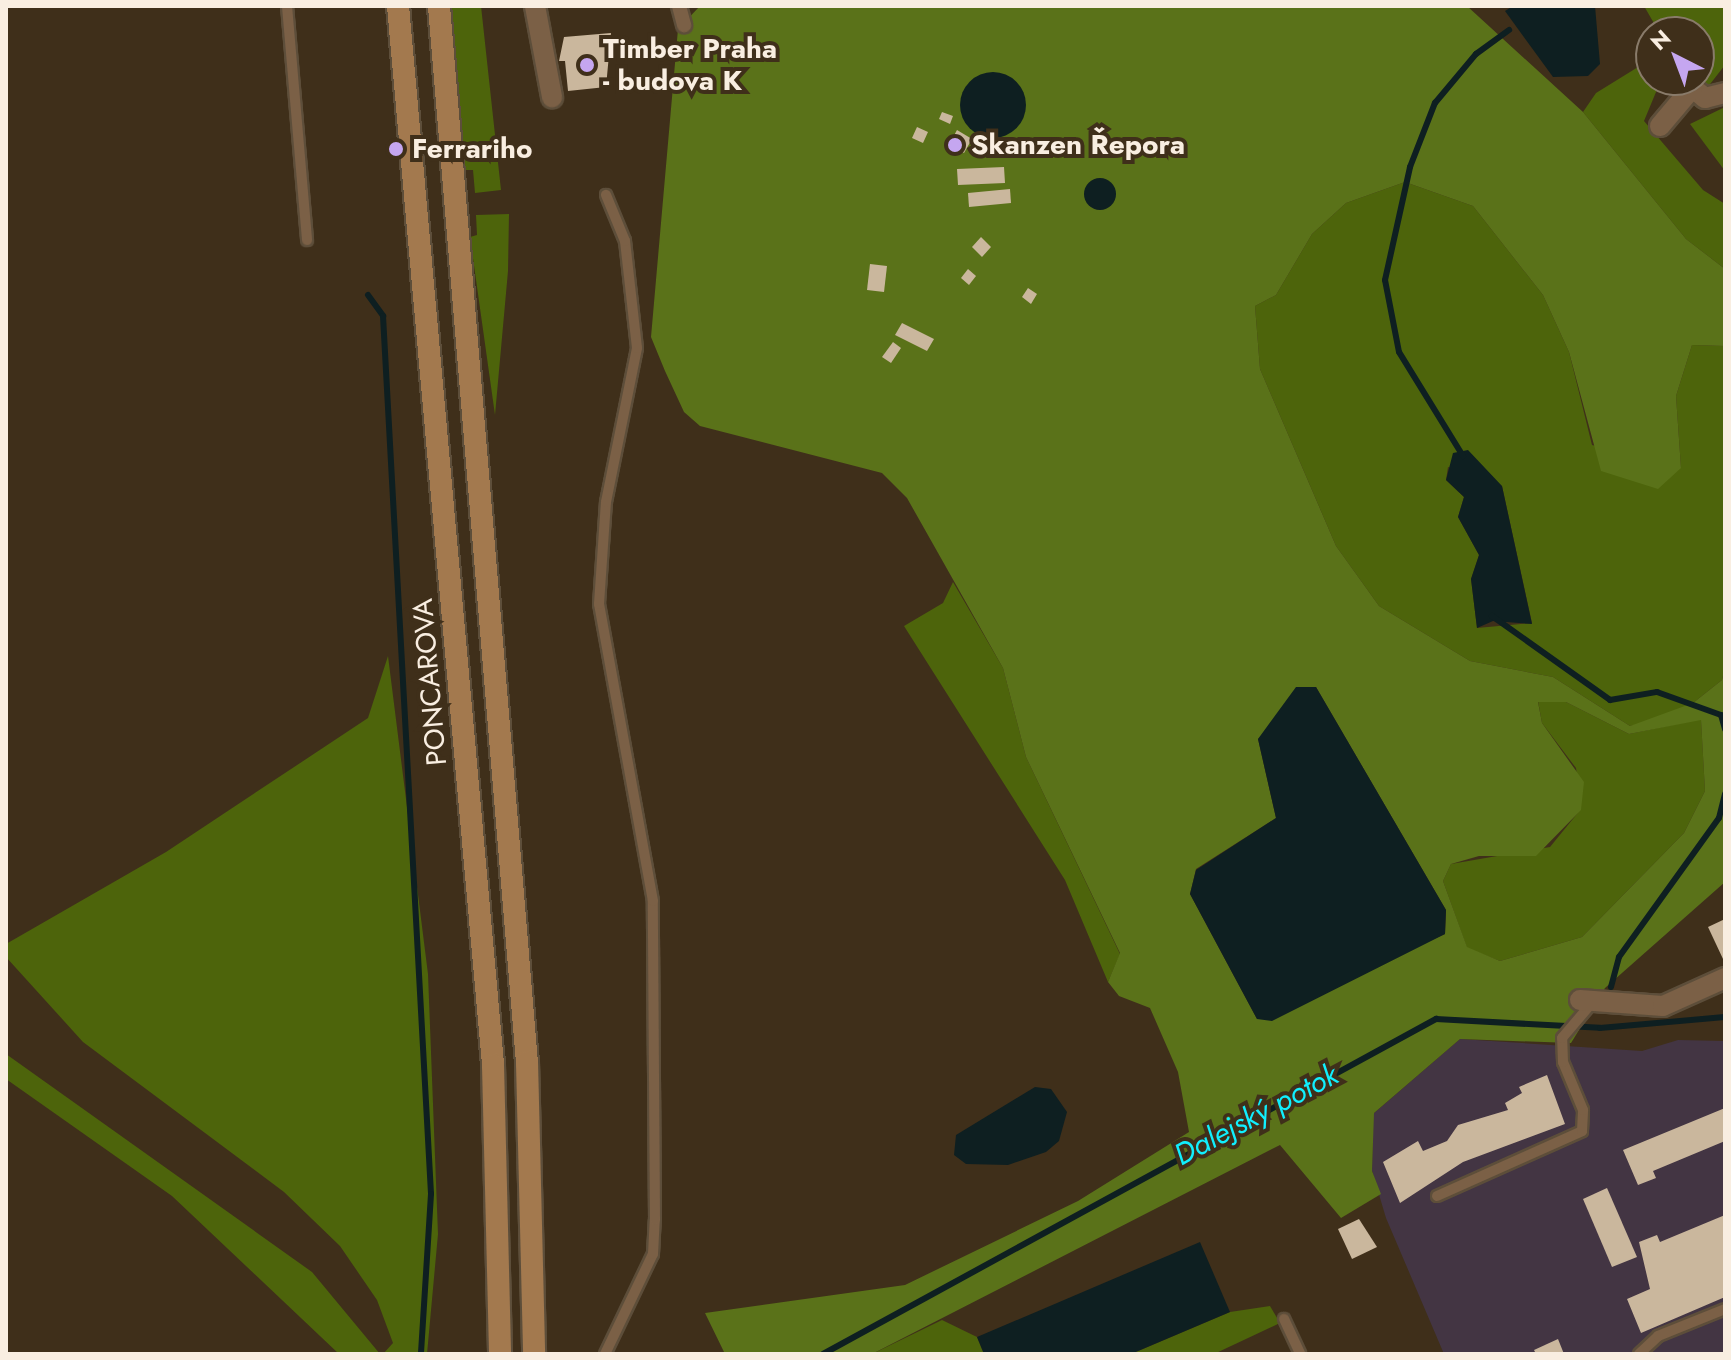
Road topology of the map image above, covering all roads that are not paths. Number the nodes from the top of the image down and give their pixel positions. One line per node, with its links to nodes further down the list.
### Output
1 (287, 6): 11 (lane)
2 (398, 6): 17 (main road, PONCAROVA)
3 (439, 6): 18 (main road)
4 (535, 6): 8 (street)
5 (679, 6): 6 (street)
6 (684, 25)
7 (1685, 96): 9 (street)
8 (552, 97)
9 (1660, 126)
10 (606, 195): 19 (lane)
11 (307, 240)
12 (1725, 978): 13 (street)
13 (1586, 1001): 14 (lane)
14 (1437, 1196)
15 (1725, 1309): 21 (lane)
16 (1284, 1319): 20 (lane)
17 (500, 1354)
18 (534, 1354)
19 (605, 1354)
20 (1300, 1354)
21 (1639, 1354)

